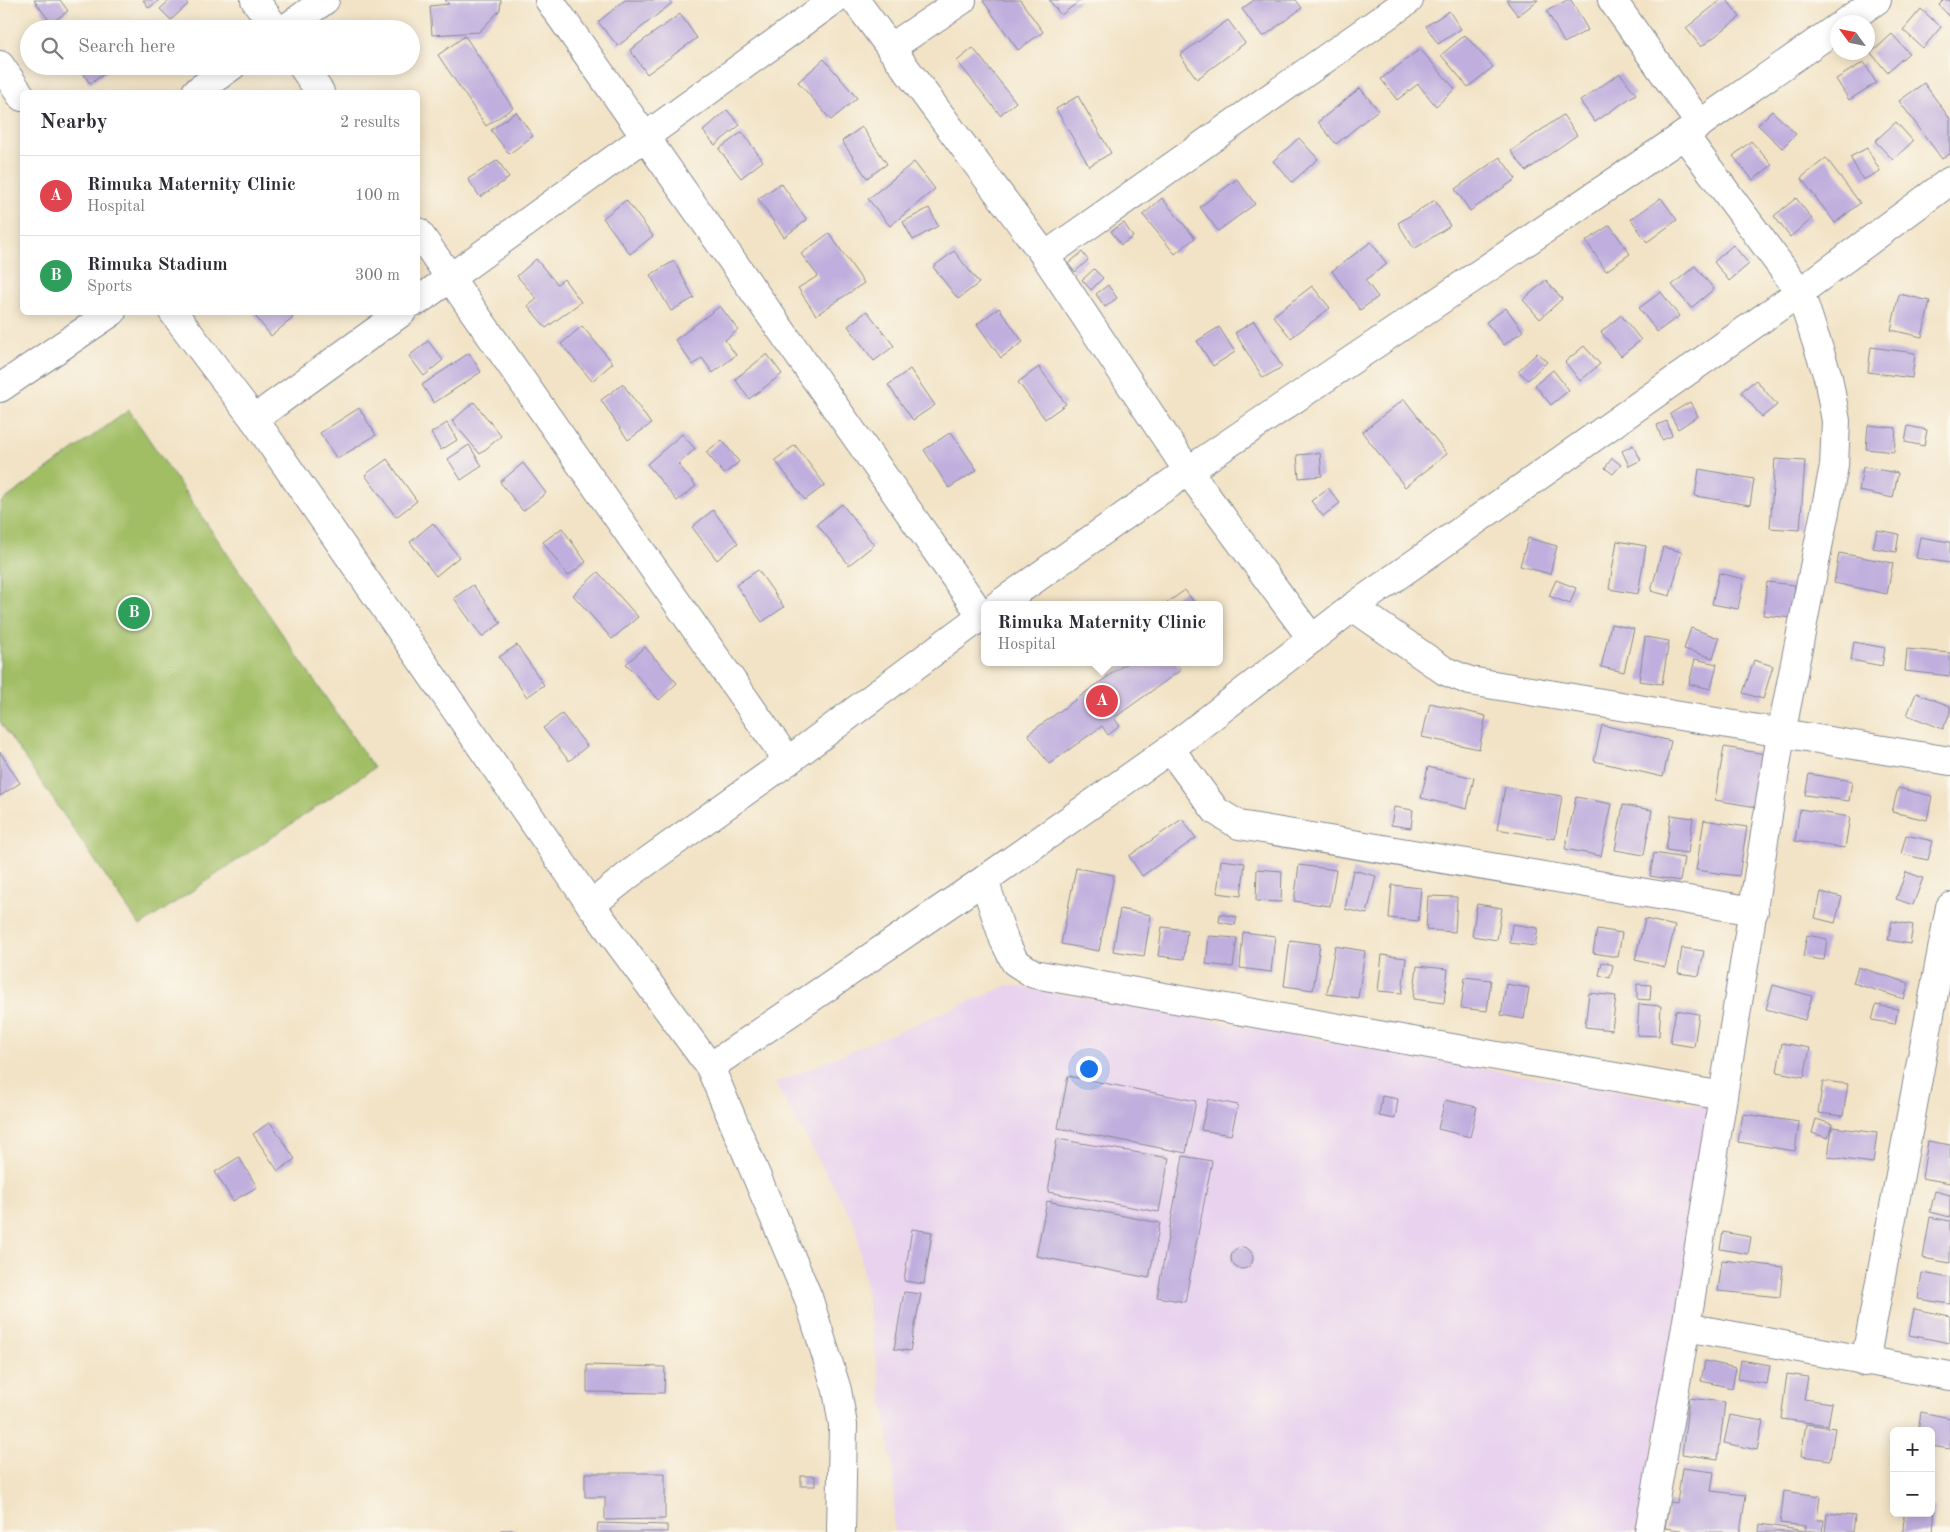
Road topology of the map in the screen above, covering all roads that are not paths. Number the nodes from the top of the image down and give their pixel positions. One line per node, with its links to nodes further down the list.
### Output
1 (255, 0): 11 (street)
2 (325, 0): 12 (street)
3 (549, 0): 22 (street)
4 (834, 0): 22 (street)
5 (855, 0): 14 (street)
6 (962, 0): 14 (street)
7 (1409, 0): 25 (street)
8 (1612, 0): 21 (street)
9 (1876, 0): 10 (street)
10 (1854, 15)
11 (269, 20)
12 (297, 20)
13 (1830, 34): 21 (street)
14 (890, 48): 25 (street)
15 (0, 65): 20 (street)
16 (220, 75): 18 (street)
17 (308, 75): 19 (street)
18 (199, 90)
19 (319, 90)
20 (20, 94)
21 (1692, 130): 27 (street); 34 (street)
22 (645, 137): 26 (street); 36 (street)
23 (1950, 181): 27 (street)
24 (420, 235): 26 (street)
25 (1045, 256): 34 (street)
26 (450, 278): 28 (street); 42 (street)
27 (1800, 292): 37 (street); 40 (street)
28 (420, 300)
29 (108, 315): 32 (street)
30 (175, 315): 33 (street)
31 (398, 315): 33 (street)
32 (0, 388)
33 (254, 420): 45 (street)
34 (1188, 471): 35 (street); 39 (street)
35 (1004, 601)
36 (981, 602)
37 (1352, 607): 39 (street); 40 (street)
38 (981, 617): 42 (street)
39 (1312, 639): 41 (street)
40 (1781, 734): 43 (street); 47 (street)
41 (1170, 749): 44 (street); 47 (street)
42 (788, 761): 45 (street)
43 (1950, 762)
44 (984, 880): 48 (street); 49 (street)
45 (591, 905): 48 (street)
46 (1950, 907): 51 (street)
47 (1754, 911): 49 (street)
48 (710, 1067): 53 (street)
49 (1723, 1096): 50 (street)
50 (1686, 1327): 51 (street); 54 (street)
51 (1865, 1362): 52 (street)
52 (1950, 1376)
53 (841, 1532)
54 (1649, 1532)

